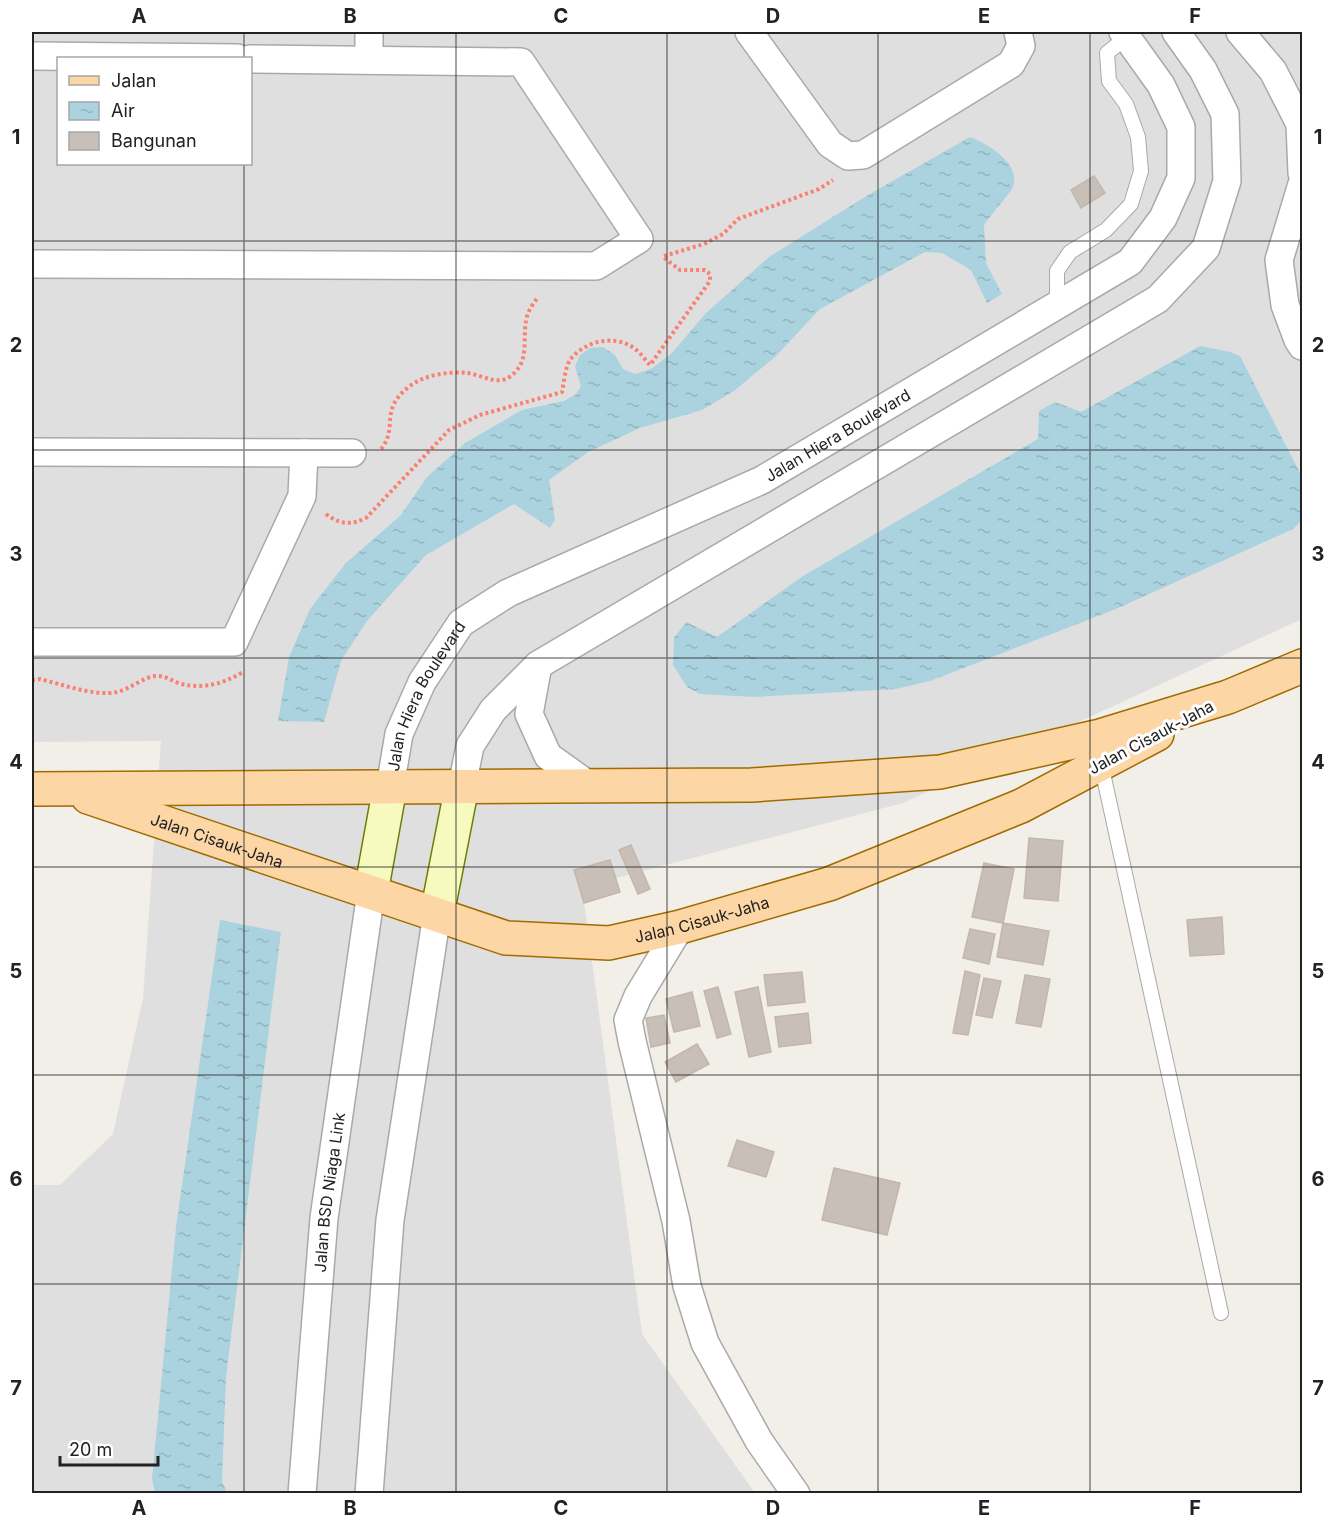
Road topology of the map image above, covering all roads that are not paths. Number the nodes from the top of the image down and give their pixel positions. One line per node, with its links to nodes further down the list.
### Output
1 (369, 32): 10 (street)
2 (749, 32): 3 (street)
3 (1018, 32)
4 (1176, 32): 20 (street)
5 (1240, 32): 11 (street)
6 (1128, 33): 14 (lane); 14 (street, Jalan Hiera Boulevard)
7 (32, 56): 8 (street)
8 (134, 57)
9 (252, 59): 10 (street)
10 (369, 60): 13 (street)
11 (1302, 173)
12 (1302, 184): 15 (street)
13 (32, 264)
14 (1057, 305): 26 (street, Jalan Hiera Boulevard)
15 (1302, 346)
16 (32, 452): 17 (street)
17 (304, 453): 18 (street); 19 (street)
18 (352, 453)
19 (32, 642)
20 (538, 665): 24 (street); 25 (street)
21 (1302, 666): 22 (main road)
22 (1228, 697): 23 (main road, Jalan Cisauk-Jaha); 25 (main road, Jalan Cisauk-Jaha)
23 (1101, 764): 30 (main road, Jalan Cisauk-Jaha); 31 (lane)
24 (462, 786): 25 (main road, Jalan Cisauk-Jaha); 26 (main road, Jalan Cisauk-Jaha); 29 (main road)
25 (591, 786)
26 (390, 787): 27 (main road, Jalan Cisauk-Jaha); 28 (main road)
27 (47, 788): 28 (main road, Jalan Cisauk-Jaha)
28 (371, 892): 29 (main road, Jalan Cisauk-Jaha); 32 (street, Jalan BSD Niaga Link)
29 (437, 914): 30 (main road, Jalan Cisauk-Jaha); 33 (street)
30 (680, 927): 34 (street)
31 (1221, 1313)
32 (302, 1494)
33 (369, 1494)
34 (795, 1494)

